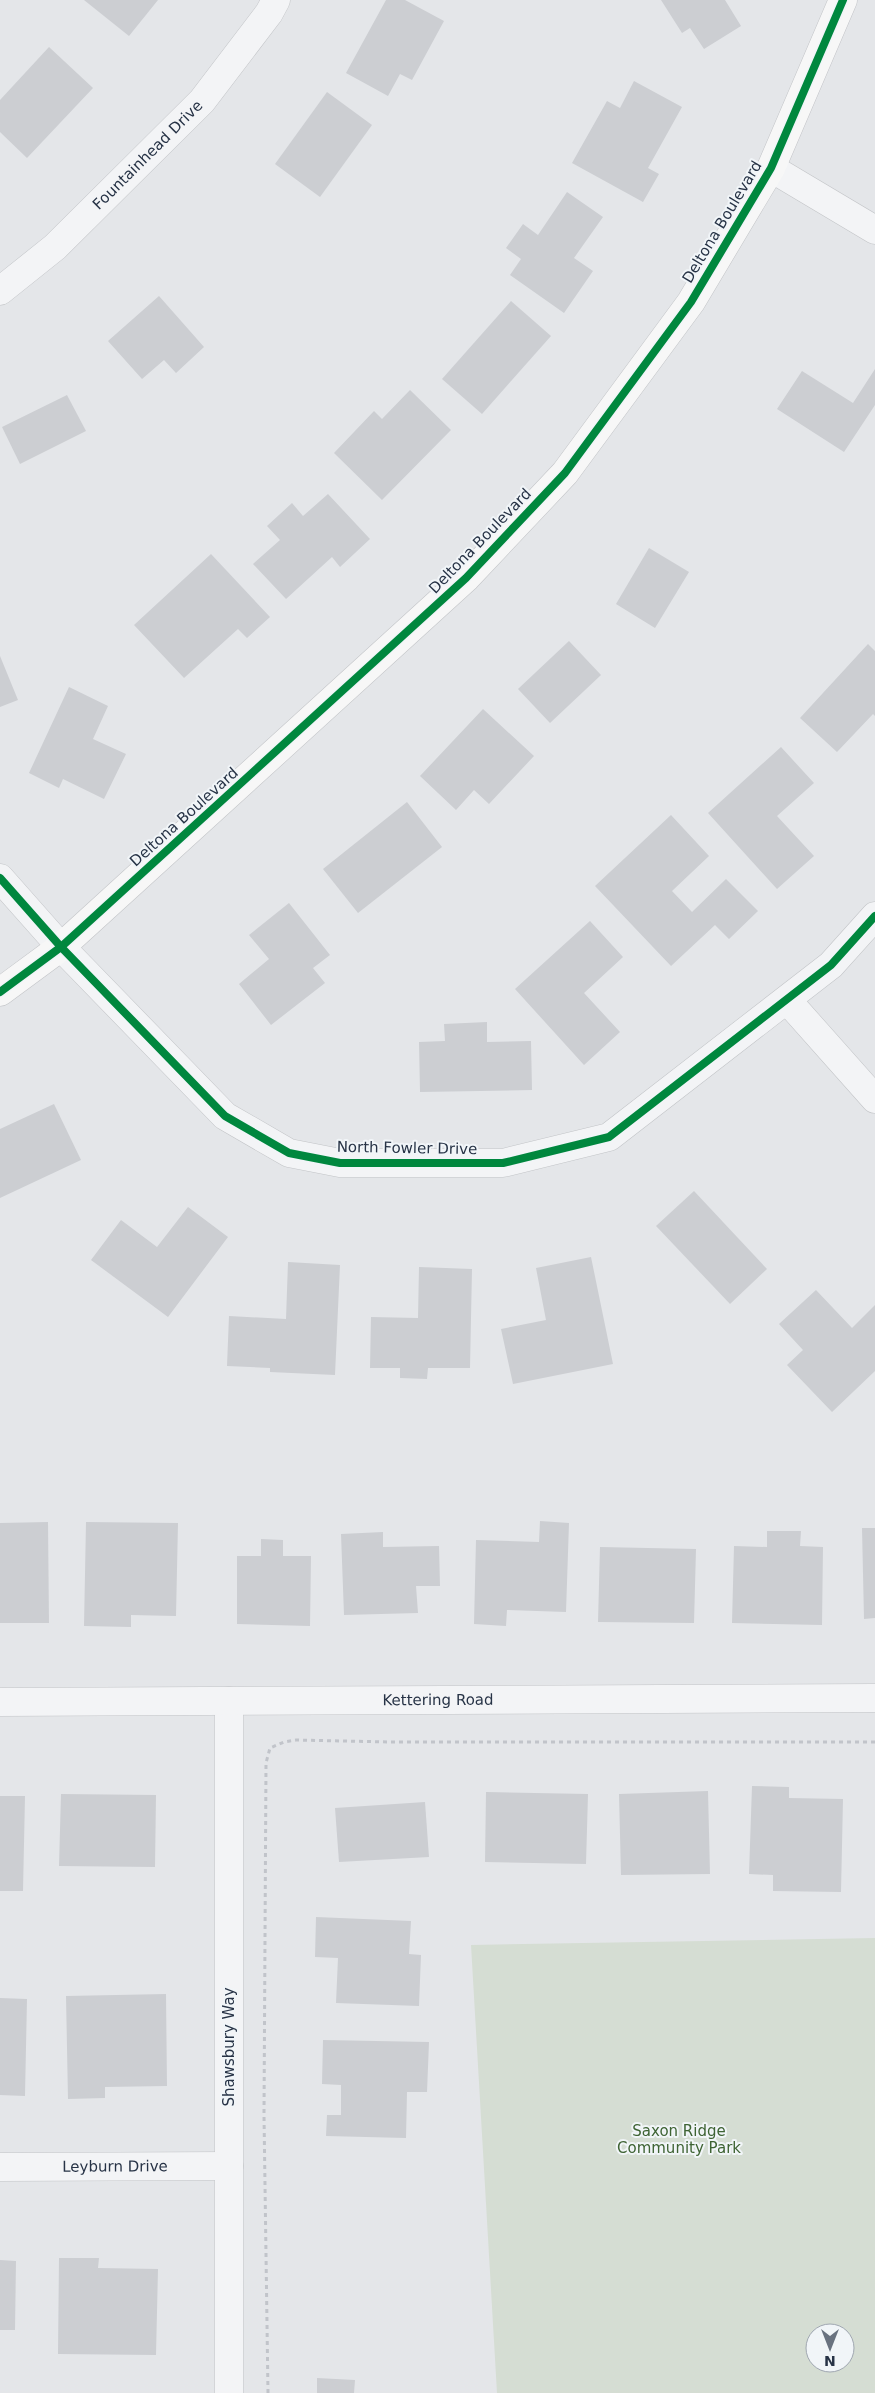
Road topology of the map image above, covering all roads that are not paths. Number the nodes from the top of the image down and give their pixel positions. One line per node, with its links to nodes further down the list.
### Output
1 (276, 0): 5 (street, Fountainhead Drive)
2 (844, 0): 3 (street, Deltona Boulevard)
3 (771, 168): 4 (street); 8 (street, Deltona Boulevard)
4 (875, 230)
5 (0, 292)
6 (0, 878): 8 (street, North Fowler Drive)
7 (875, 916): 10 (street, North Fowler Drive)
8 (61, 947): 9 (street, Deltona Boulevard); 10 (street, North Fowler Drive)
9 (0, 992)
10 (787, 1000): 11 (street)
11 (875, 1099)
12 (875, 1698): 13 (street, Kettering Road)
13 (229, 1701): 14 (street, Kettering Road); 15 (street, Shawsbury Way)
14 (0, 1702)
15 (229, 2166): 16 (street, Leyburn Drive); 17 (street, Shawsbury Way)
16 (0, 2167)
17 (229, 2393)

